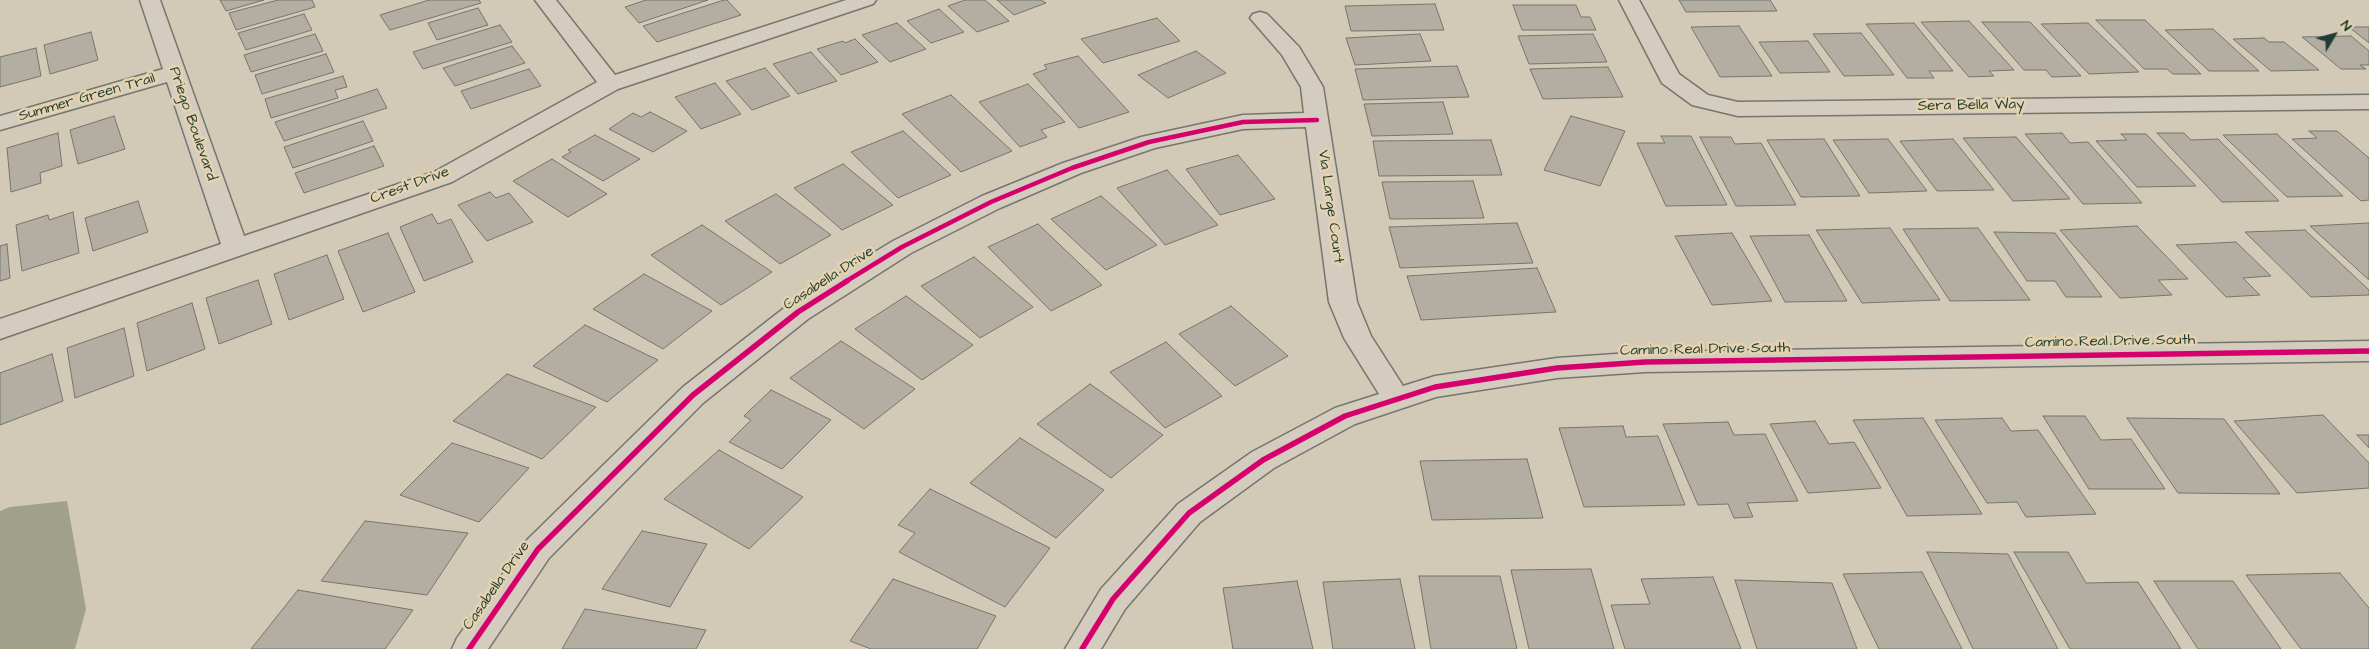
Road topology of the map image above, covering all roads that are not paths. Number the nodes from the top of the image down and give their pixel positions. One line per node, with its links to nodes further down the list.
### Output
1 (150, 0): 6 (street, Priego Boulevard)
2 (545, 0): 7 (street)
3 (866, 0): 7 (street, Crest Drive)
4 (1629, 0): 8 (street, Sera Bella Way)
5 (1260, 18): 9 (street, Via Large Court)
6 (174, 73): 10 (street, Summer Green Trail); 11 (street, Priego Boulevard)
7 (610, 84): 11 (street, Crest Drive)
8 (2369, 102)
9 (1317, 120): 14 (street, Via Large Court); 15 (street, Casabella Drive)
10 (0, 123)
11 (235, 247): 12 (street, Crest Drive)
12 (0, 329)
13 (2369, 351): 14 (street, Camino Real Drive South)
14 (1396, 400): 16 (street, Camino Real Drive South)
15 (469, 649)
16 (1082, 649)

